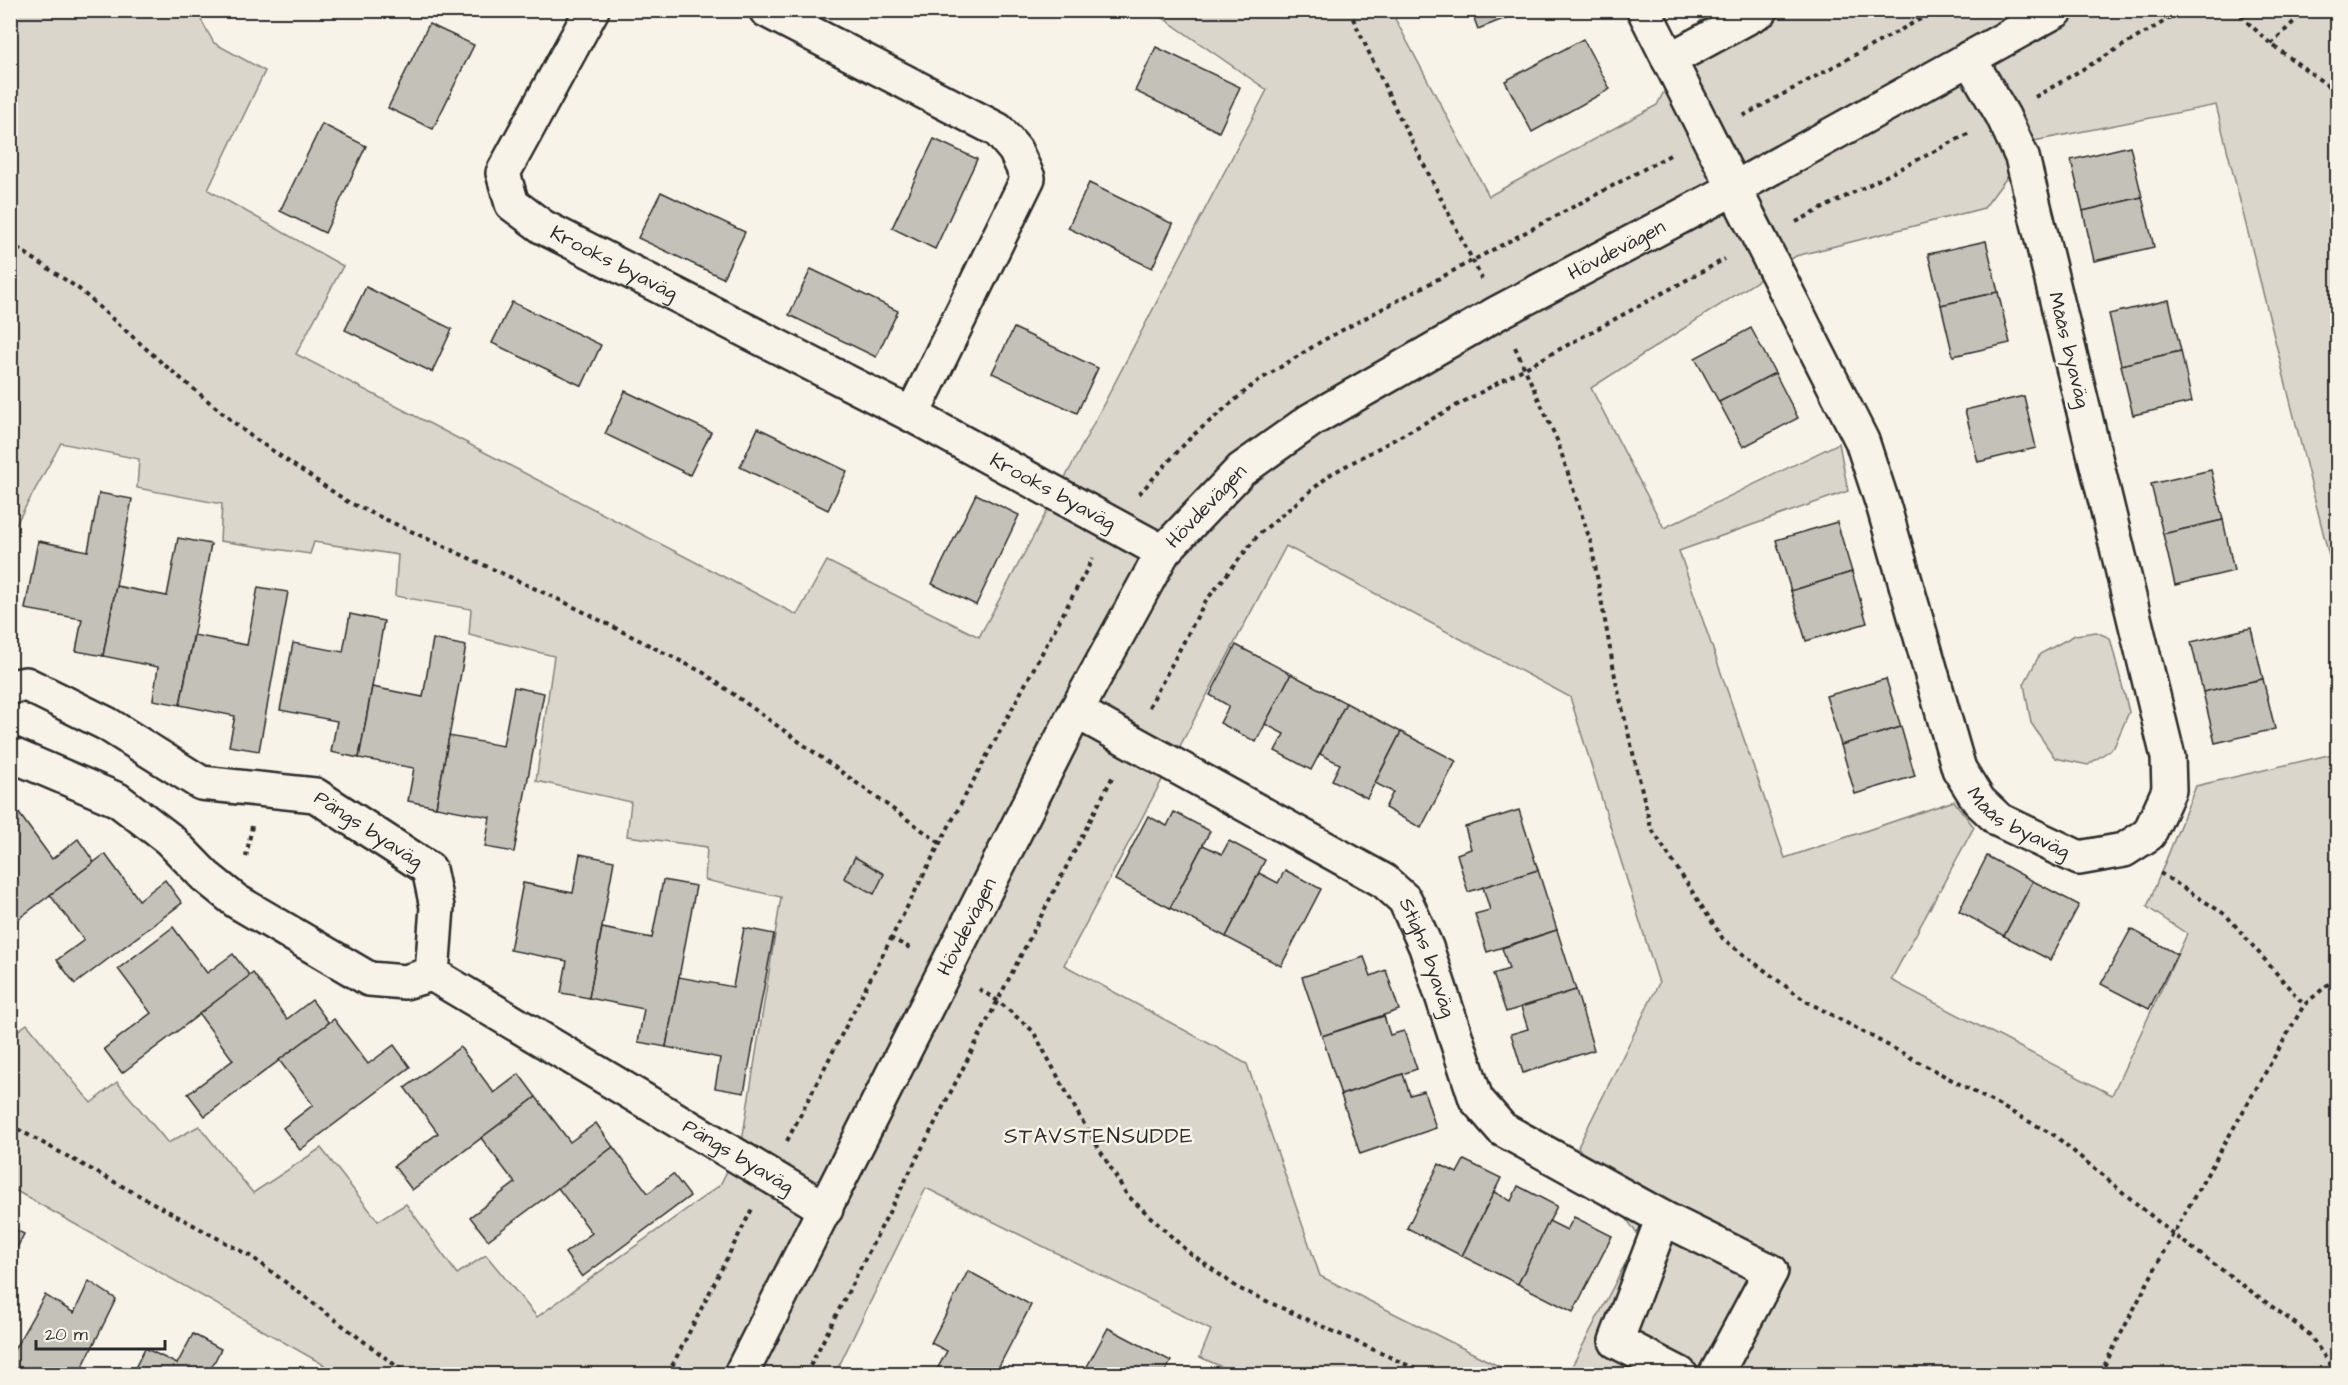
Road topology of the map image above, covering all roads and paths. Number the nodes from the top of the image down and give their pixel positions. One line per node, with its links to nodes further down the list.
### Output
1 (591, 10): 23 (street, Krooks byaväg)
2 (766, 10): 23 (street)
3 (1349, 10): 20 (path)
4 (1644, 10): 13 (street, Måås byaväg)
5 (1761, 10): 13 (street)
6 (1937, 10): 16 (path)
7 (2057, 10): 12 (street, Hövdevägen)
8 (2184, 10): 15 (path)
9 (2234, 10): 11 (path)
10 (2306, 10): 11 (path)
11 (2271, 44): 14 (path)
12 (1969, 58): 15 (street, Måås byaväg); 17 (street, Hövdevägen)
13 (1669, 60): 16 (street, Måås byaväg)
14 (2337, 100)
15 (2003, 116): 18 (path); 32 (street, Måås byaväg)
16 (1708, 135): 17 (street, Måås byaväg); 20 (path)
17 (1735, 188): 18 (street, Måås byaväg); 21 (street, Hövdevägen)
18 (1760, 240): 22 (path); 32 (street, Måås byaväg)
19 (10, 243): 31 (path)
20 (1472, 259): 21 (path); 24 (path)
21 (1499, 312): 22 (path); 25 (street, Hövdevägen)
22 (1525, 368): 28 (path); 44 (path)
23 (912, 415): 24 (street, Krooks byaväg)
24 (1112, 524): 25 (street, Krooks byaväg); 31 (path)
25 (1163, 552): 27 (street, Hövdevägen)
26 (10, 687): 30 (street, Pängs byaväg)
27 (1076, 711): 28 (street, Stighs byaväg); 35 (street, Hövdevägen)
28 (1130, 742): 38 (path); 43 (street, Stighs byaväg)
29 (10, 754): 33 (street)
30 (260, 790): 33 (path); 36 (street, Pängs byaväg)
31 (940, 843): 34 (path)
32 (2124, 850): 39 (path)
33 (236, 901): 36 (street)
34 (890, 938): 35 (path); 41 (path)
35 (946, 968): 38 (path); 42 (street, Hövdevägen)
36 (432, 974): 41 (street, Pängs byaväg)
37 (2337, 976): 39 (path)
38 (998, 1000): 48 (path); 49 (path)
39 (2304, 1005): 44 (path)
40 (10, 1125): 45 (path)
41 (769, 1175): 42 (street, Pängs byaväg); 46 (path)
42 (826, 1209): 47 (street, Hövdevägen)
43 (1663, 1218): 50 (street); 51 (street, Stighs byaväg)
44 (2173, 1234): 52 (path); 53 (path)
45 (407, 1374)
46 (668, 1374)
47 (741, 1374)
48 (806, 1374)
49 (1427, 1374)
50 (1680, 1374)
51 (1716, 1374)
52 (2100, 1374)
53 (2337, 1374)

